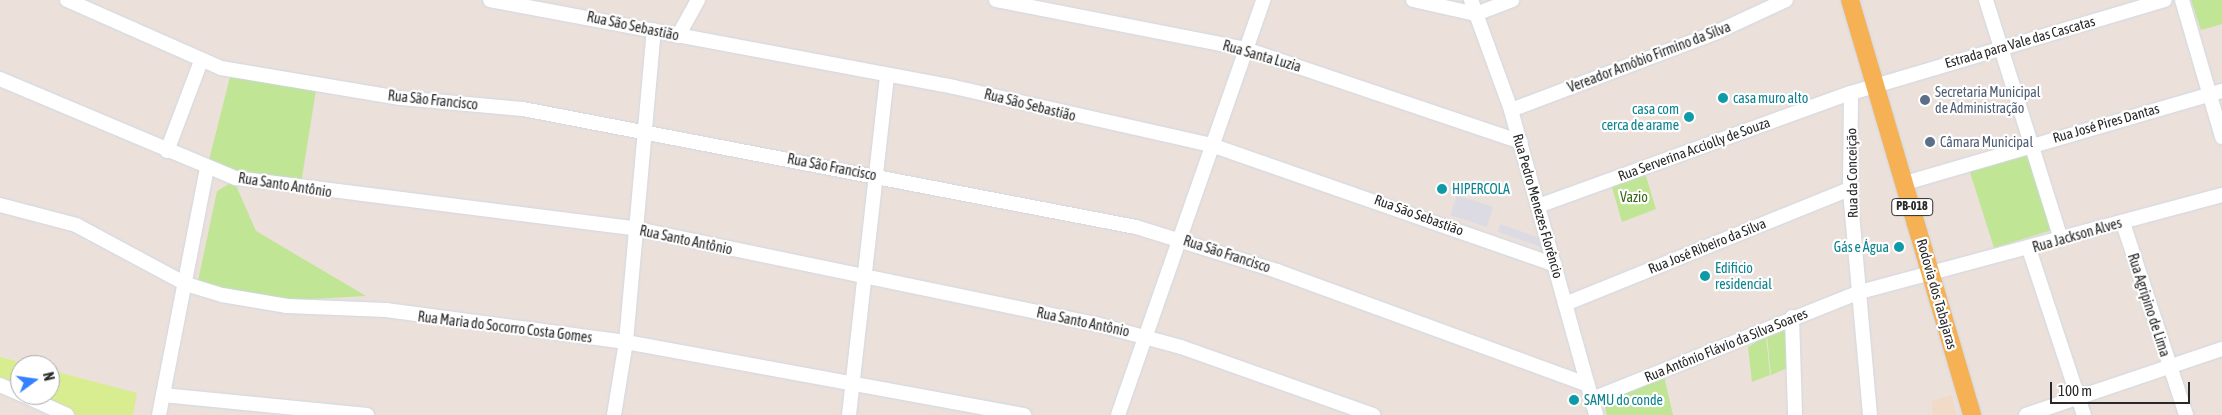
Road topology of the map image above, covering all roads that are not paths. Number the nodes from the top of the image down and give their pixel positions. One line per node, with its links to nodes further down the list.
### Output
1 (67, 0): 19 (street, Rua São Francisco)
2 (490, 0): 15 (street, Rua São Sebastião)
3 (698, 0): 16 (street)
4 (996, 0): 17 (street, Rua Santa Luzia)
5 (1263, 0): 17 (street)
6 (1413, 0): 14 (street)
7 (1471, 0): 14 (street, Rua Pedro Menezes Florêncio)
8 (1512, 0): 14 (street)
9 (1850, 0): 22 (main road, Rodovia dos Tabajaras / PB-018)
10 (1986, 0): 18 (street)
11 (2165, 0): 18 (street, Estrada para Vale das Cascatas)
12 (2182, 0): 24 (street)
13 (1778, 2): 25 (street, Vereador Arnóbio Firmino da Silva)
14 (1476, 14): 25 (street, Rua Pedro Menezes Florêncio)
15 (654, 30): 16 (street, Rua São Sebastião); 26 (street)
16 (678, 36): 20 (street, Rua São Sebastião)
17 (1246, 49): 28 (street, Rua Santa Luzia); 30 (street)
18 (2000, 49): 22 (street, Estrada para Vale das Cascatas); 29 (street)
19 (202, 61): 26 (street, Rua São Francisco); 31 (street)
20 (887, 75): 30 (street, Rua São Sebastião); 33 (street)
21 (0, 79): 31 (street, Rua Santo Antônio)
22 (1876, 83): 23 (street); 34 (main road, Rodovia dos Tabajaras / PB-018)
23 (1851, 93): 35 (street, Rua da Conceição); 38 (street, Rua Serverina Acciolly de Souza)
24 (2216, 93): 27 (street); 29 (street, Rua José Pires Dantas)
25 (1511, 110): 28 (street, Rua Pedro Menezes Florêncio)
26 (648, 132): 33 (street, Rua São Francisco); 40 (street)
27 (2222, 137)
28 (1520, 142): 38 (street, Rua Pedro Menezes Florêncio)
29 (2030, 144): 34 (street, Rua José Pires Dantas); 42 (street)
30 (1211, 145): 41 (street); 44 (street, Rua São Sebastião)
31 (168, 151): 32 (street, Rua Santo Antônio)
32 (207, 168): 40 (street, Rua Santo Antônio); 47 (street)
33 (876, 175): 41 (street, Rua São Francisco); 46 (street)
34 (1905, 183): 45 (main road, Rodovia dos Tabajaras / PB-018)
35 (1850, 189): 48 (street, Rua da Conceição); 49 (street, Rua José Ribeiro da Silva)
36 (2221, 197): 39 (street, Rua Jackson Alves)
37 (0, 205): 47 (street, Rua Maria do Socorro Costa Gomes)
38 (1538, 206): 44 (street, Rua Pedro Menezes Florêncio)
39 (2123, 222): 42 (street, Rua Jackson Alves); 54 (street, Rua Agripino de Lima)
40 (637, 229): 46 (street, Rua Santo Antônio); 52 (street)
41 (1178, 238): 51 (street); 55 (street, Rua São Francisco)
42 (2061, 240): 43 (street, Rua Jackson Alves)
43 (2029, 249): 45 (street, Rua Jackson Alves); 58 (street)
44 (1555, 265): 49 (street, Rua Pedro Menezes Florêncio)
45 (1933, 275): 48 (street, Rua Jackson Alves); 72 (main road, Rodovia dos Tabajaras / PB-018)
46 (866, 278): 51 (street, Rua Santo Antônio); 56 (street)
47 (186, 284): 52 (street, Rua Maria do Socorro Costa Gomes); 57 (street)
48 (1859, 286): 50 (street, Rua Antônio Flávio da Silva Soares); 71 (street, Rua da Conceição)
49 (1565, 304): 55 (street, Rua Pedro Menezes Florêncio)
50 (1792, 317): 59 (street, Rua Antônio Flávio da Silva Soares); 70 (street)
51 (1144, 336): 67 (street); 68 (street, Rua Santo Antônio)
52 (626, 342): 56 (street, Rua Maria do Socorro Costa Gomes); 64 (street)
53 (2222, 349): 54 (street)
54 (2169, 367): 58 (street); 75 (street, Rua Agripino de Lima)
55 (1588, 385): 59 (street, Rua Pedro Menezes Florêncio)
56 (853, 386): 65 (street); 66 (street, Rua Maria do Socorro Costa Gomes)
57 (163, 395): 62 (street); 63 (street)
58 (2078, 398): 73 (street); 74 (street)
59 (1592, 399): 69 (street, Rua Pedro Menezes Florêncio)
60 (45, 405): 61 (street)
61 (67, 415)
62 (159, 415)
63 (367, 415)
64 (614, 415)
65 (849, 415)
66 (1024, 415)
67 (1118, 415)
68 (1373, 415)
69 (1596, 415)
70 (1795, 415)
71 (1870, 415)
72 (1972, 415)
73 (2026, 415)
74 (2084, 415)
75 (2186, 415)

